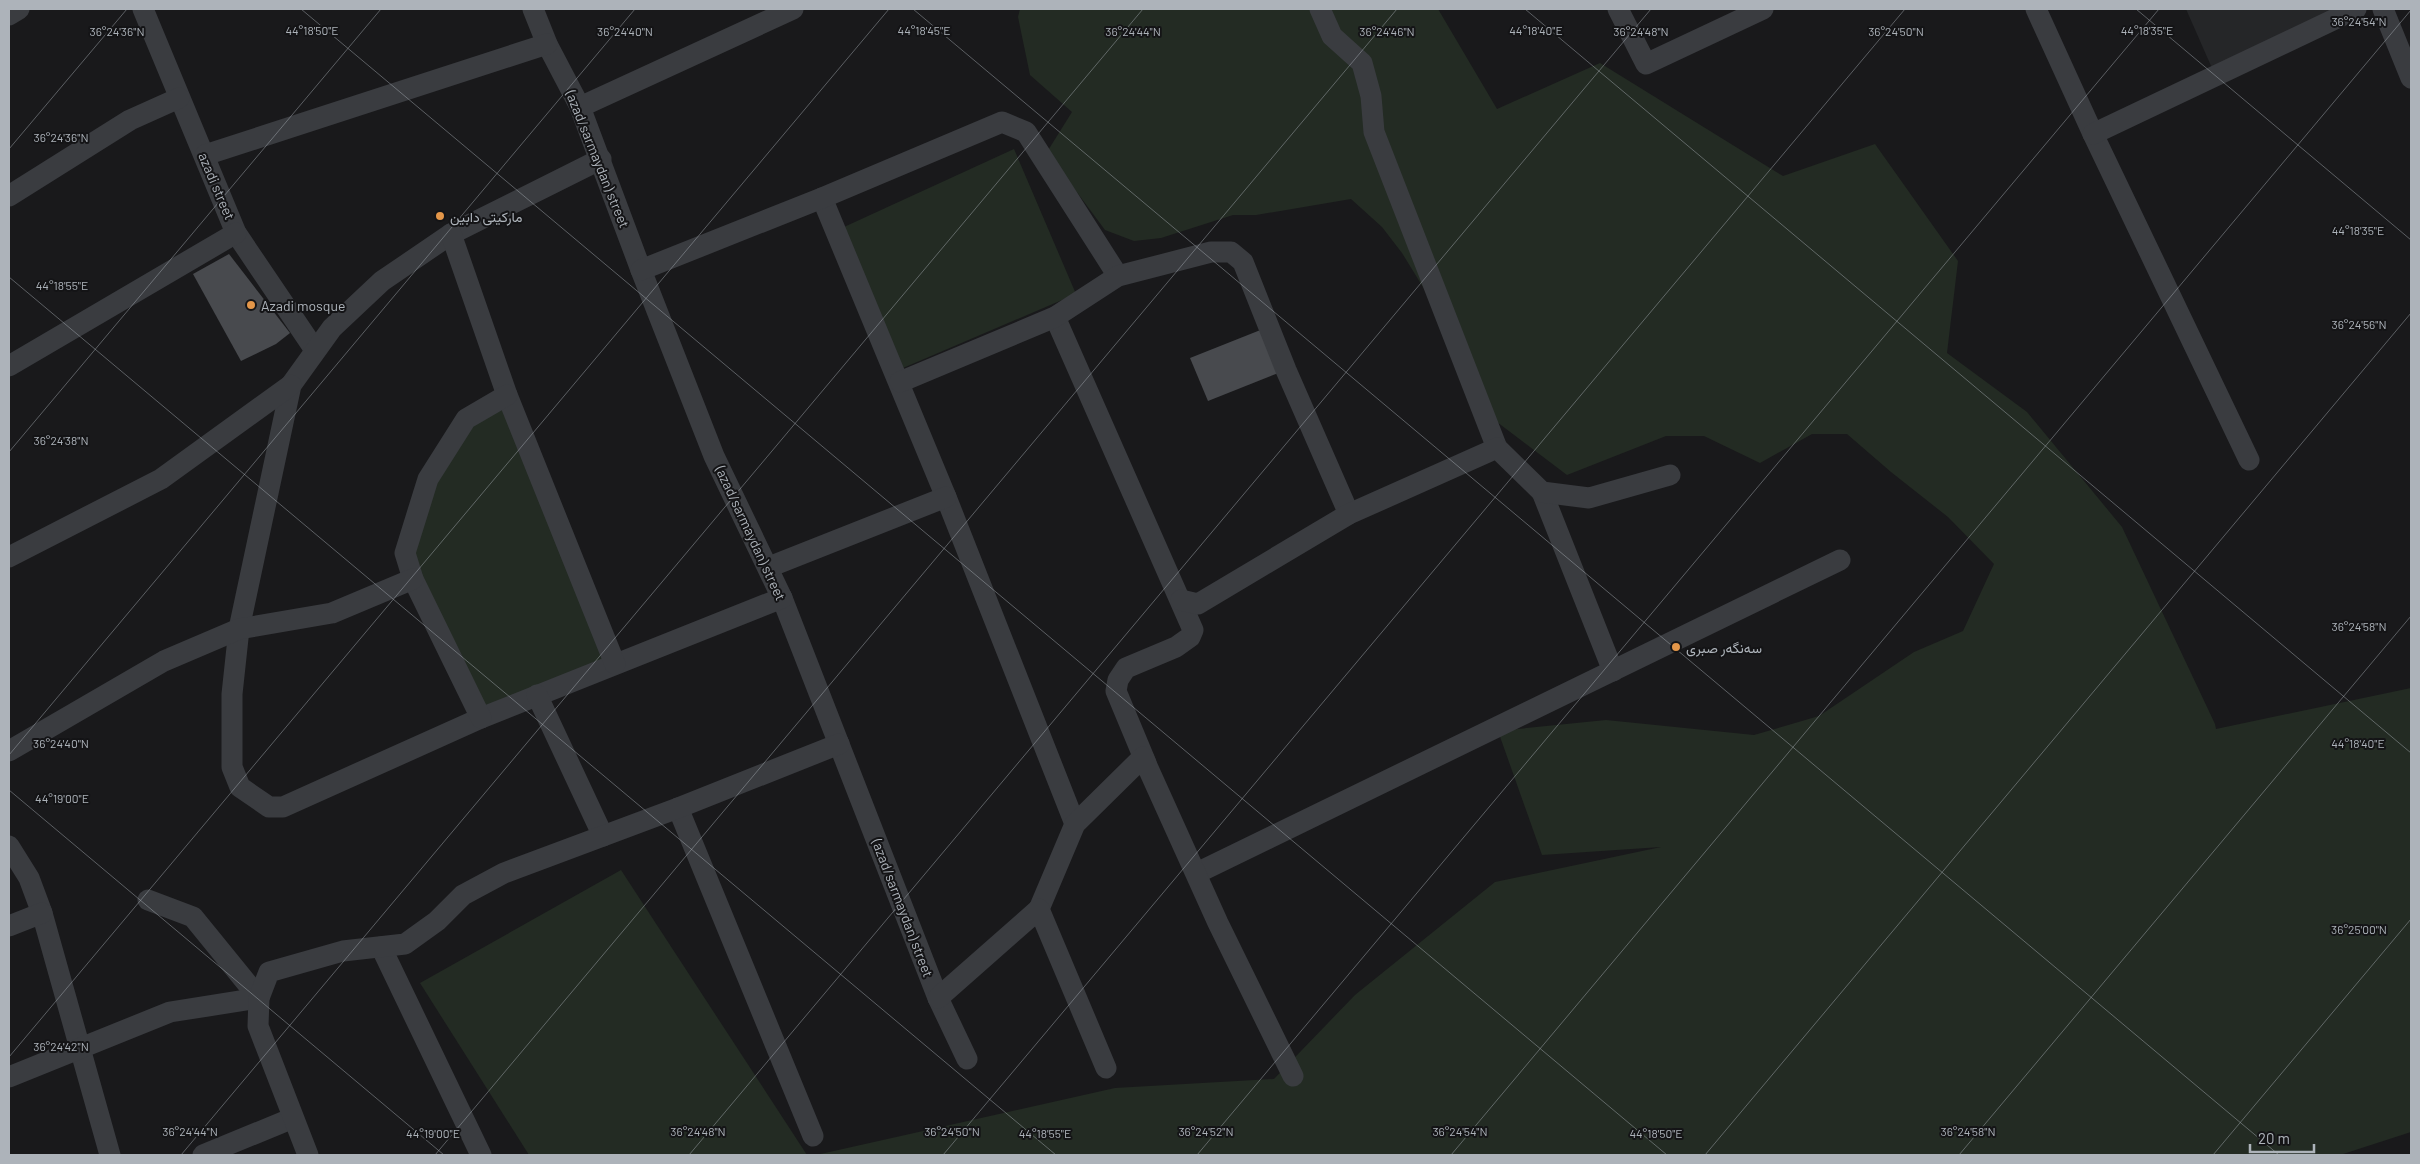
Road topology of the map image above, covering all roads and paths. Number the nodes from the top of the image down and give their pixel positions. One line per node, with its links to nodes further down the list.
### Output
1 (19, 9): 11 (street)
2 (143, 9): 14 (street, azadi street)
3 (533, 9): 12 (street, (azad/sarmaydan) street)
4 (794, 9): 15 (street)
5 (1320, 9): 31 (street)
6 (1618, 9): 7 (street)
7 (1763, 9)
8 (2036, 9): 16 (street)
9 (2356, 9): 16 (street)
10 (2383, 9): 13 (street)
11 (9, 15)
12 (548, 44): 15 (street, (azad/sarmaydan) street); 17 (street)
13 (2411, 78)
14 (179, 98): 17 (street, azadi street); 19 (street)
15 (580, 107): 18 (street, (azad/sarmaydan) street)
16 (2092, 134): 32 (street)
17 (205, 156): 21 (street, azadi street)
18 (600, 159): 22 (street); 23 (street, (azad/sarmaydan) street)
19 (9, 196)
20 (822, 198): 23 (street); 24 (street); 28 (street)
21 (236, 233): 26 (street, azadi street); 27 (street)
22 (451, 234): 26 (street); 30 (street)
23 (641, 270): 39 (street, (azad/sarmaydan) street)
24 (1118, 276): 25 (street); 36 (street)
25 (1055, 317): 28 (street); 42 (street)
26 (316, 350): 29 (street)
27 (9, 366)
28 (900, 382): 35 (street)
29 (291, 385): 37 (street); 43 (street)
30 (507, 395): 40 (street); 44 (street)
31 (1497, 448): 34 (street); 36 (street)
32 (2249, 460)
33 (1670, 475): 34 (street)
34 (1542, 492): 45 (street)
35 (946, 497): 39 (street); 52 (street)
36 (1349, 514): 42 (street)
37 (9, 558)
38 (1840, 560): 45 (street)
39 (769, 567): 41 (street, (azad/sarmaydan) street)
40 (413, 579): 43 (street); 47 (street)
41 (782, 598): 44 (street); 48 (street, (azad/sarmaydan) street)
42 (1181, 600): 50 (street)
43 (239, 629): 47 (street); 49 (street)
44 (615, 664): 46 (street)
45 (1613, 671): 55 (street)
46 (537, 695): 47 (street); 53 (street)
47 (481, 718)
48 (839, 744): 51 (street); 62 (street, (azad/sarmaydan) street)
49 (9, 751)
50 (1146, 763): 52 (street); 55 (street)
51 (678, 808): 53 (street); 69 (street)
52 (1074, 824): 57 (street)
53 (602, 836): 60 (street)
54 (9, 846): 58 (street)
55 (1197, 874): 66 (street)
56 (148, 900): 61 (street)
57 (1039, 909): 62 (street); 65 (street)
58 (42, 913): 59 (street); 63 (street)
59 (9, 926)
60 (381, 947): 61 (street); 73 (street)
61 (259, 998): 63 (street); 68 (street)
62 (938, 998): 64 (street, (azad/sarmaydan) street)
63 (79, 1050): 67 (street); 70 (street)
64 (966, 1059)
65 (1106, 1068)
66 (1293, 1076)
67 (9, 1077)
68 (293, 1118): 71 (street); 72 (street)
69 (813, 1136)
70 (110, 1155)
71 (203, 1155)
72 (308, 1155)
73 (481, 1155)

